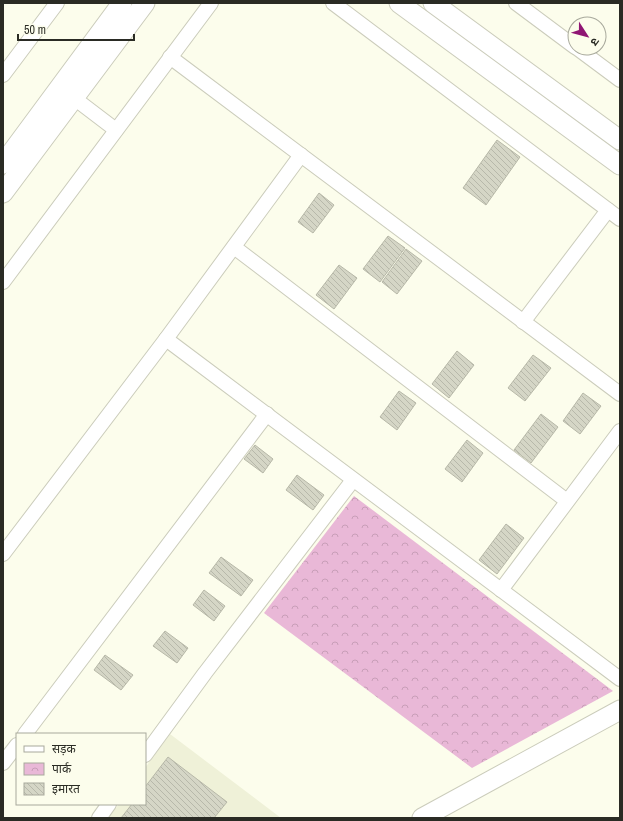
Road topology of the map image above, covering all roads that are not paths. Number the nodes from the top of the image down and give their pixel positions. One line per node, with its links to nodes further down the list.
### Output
1 (57, 3): 12 (street)
2 (122, 3): 18 (street)
3 (145, 3): 14 (street)
4 (211, 3): 11 (street)
5 (333, 3): 21 (street)
6 (399, 3): 19 (street)
7 (433, 3): 16 (street)
8 (516, 3): 9 (street)
9 (567, 40)
10 (588, 56): 13 (street)
11 (170, 57): 15 (street); 17 (street)
12 (3, 75)
13 (620, 80)
14 (74, 98): 15 (street); 20 (street)
15 (116, 130): 24 (street)
16 (620, 140)
17 (301, 155): 23 (street); 25 (street)
18 (3, 164)
19 (620, 165)
20 (3, 193)
21 (608, 210): 22 (street); 25 (street)
22 (620, 219)
23 (234, 247): 26 (street); 31 (street)
24 (3, 282)
25 (523, 322): 27 (street)
26 (166, 339): 28 (street); 32 (street)
27 (620, 394)
28 (266, 414): 30 (street); 36 (street)
29 (620, 431): 31 (street)
30 (354, 480): 33 (street); 38 (street)
31 (567, 501): 33 (street)
32 (3, 554)
33 (501, 590): 34 (street)
34 (620, 679)
35 (620, 710): 42 (street)
36 (26, 733)
37 (16, 746): 39 (street)
38 (146, 754)
39 (3, 763)
40 (108, 805): 41 (street)
41 (99, 818)
42 (422, 818)

